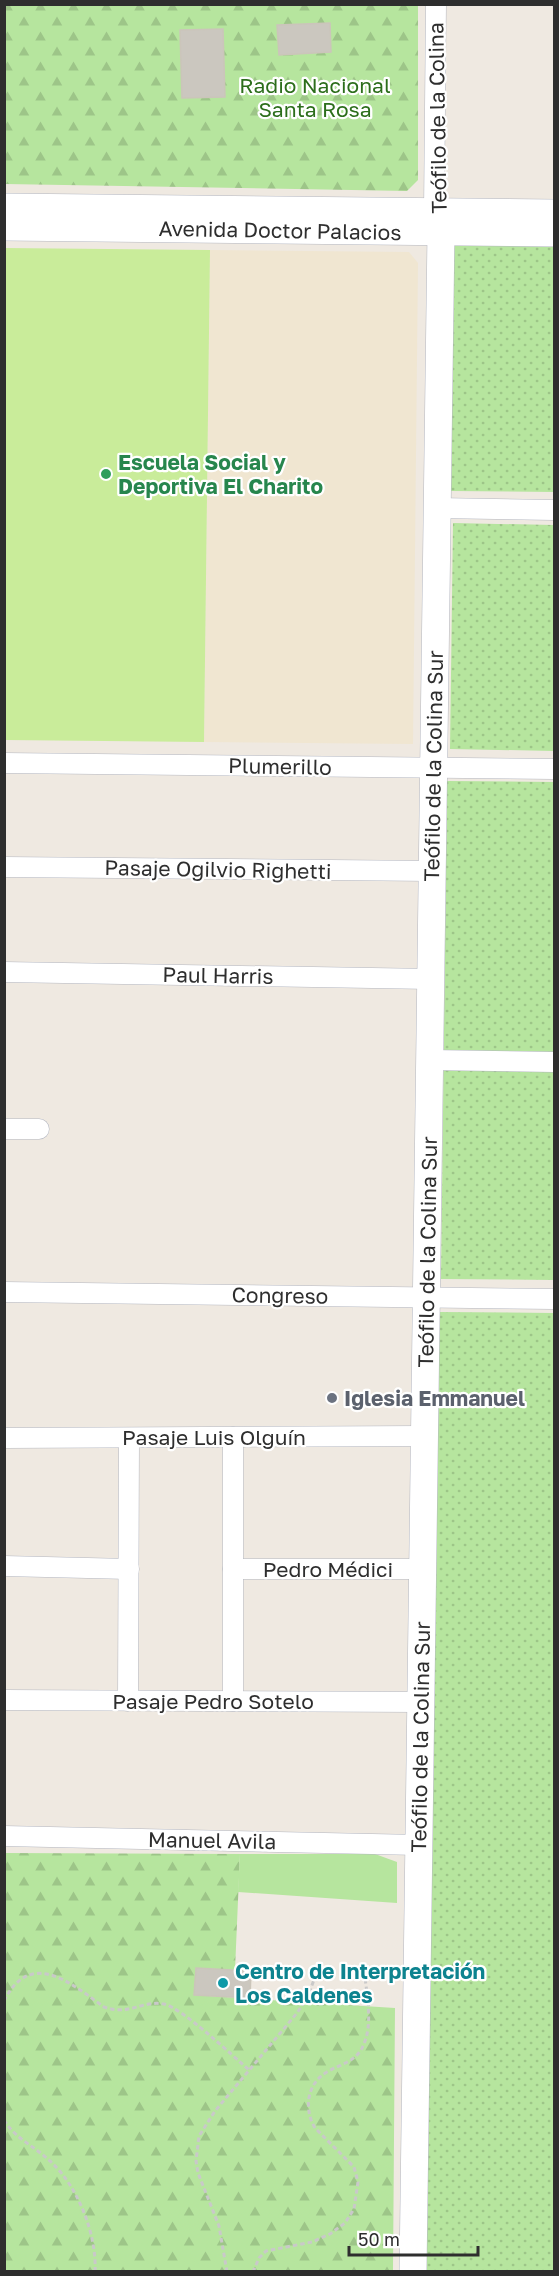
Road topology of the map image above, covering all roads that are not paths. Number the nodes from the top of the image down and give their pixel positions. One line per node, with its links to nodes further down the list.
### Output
1 (436, 4): 4 (street, Teófilo de la Colina)
2 (4, 207): 4 (street, Avenida Doctor Palacios)
3 (555, 213): 4 (street, Avenida Doctor Palacios)
4 (437, 221): 5 (street, Avenida Doctor Palacios); 6 (street, Avenida Doctor Palacios); 7 (street, Teófilo de la Colina Sur)
5 (4, 227)
6 (555, 233)
7 (437, 508): 8 (street); 10 (street, Teófilo de la Colina Sur)
8 (555, 510)
9 (4, 764): 10 (street, Plumerillo)
10 (433, 767): 11 (street, Plumerillo); 13 (street, Teófilo de la Colina Sur)
11 (555, 769)
12 (4, 867): 13 (street, Pasaje Ogilvio Righetti)
13 (432, 871): 15 (street, Teófilo de la Colina Sur)
14 (4, 972): 15 (street, Paul Harris)
15 (431, 979): 16 (street, Teófilo de la Colina Sur)
16 (429, 1060): 17 (street); 21 (street, Teófilo de la Colina Sur)
17 (555, 1062)
18 (4, 1129): 19 (street)
19 (39, 1129)
20 (4, 1292): 21 (street, Congreso)
21 (426, 1297): 22 (street, Congreso); 23 (street, Teófilo de la Colina Sur)
22 (555, 1299)
23 (424, 1436): 25 (street, Pasaje Luis Olguín); 30 (street, Teófilo de la Colina Sur)
24 (129, 1437): 25 (street, Pasaje Luis Olguín); 26 (street, Pasaje Luis Olguín); 28 (street)
25 (232, 1437): 29 (street)
26 (4, 1438)
27 (4, 1566): 28 (street)
28 (129, 1569): 32 (street)
29 (233, 1569): 30 (street, Pedro Médici); 33 (street)
30 (423, 1569): 34 (street, Teófilo de la Colina Sur)
31 (4, 1700): 32 (street, Pasaje Pedro Sotelo)
32 (128, 1701): 33 (street, Pasaje Pedro Sotelo)
33 (233, 1701): 34 (street, Pasaje Pedro Sotelo)
34 (421, 1702): 36 (street, Teófilo de la Colina Sur)
35 (4, 1836): 36 (street, Manuel Avila)
36 (419, 1845): 37 (street, Teófilo de la Colina Sur)
37 (413, 2271)

